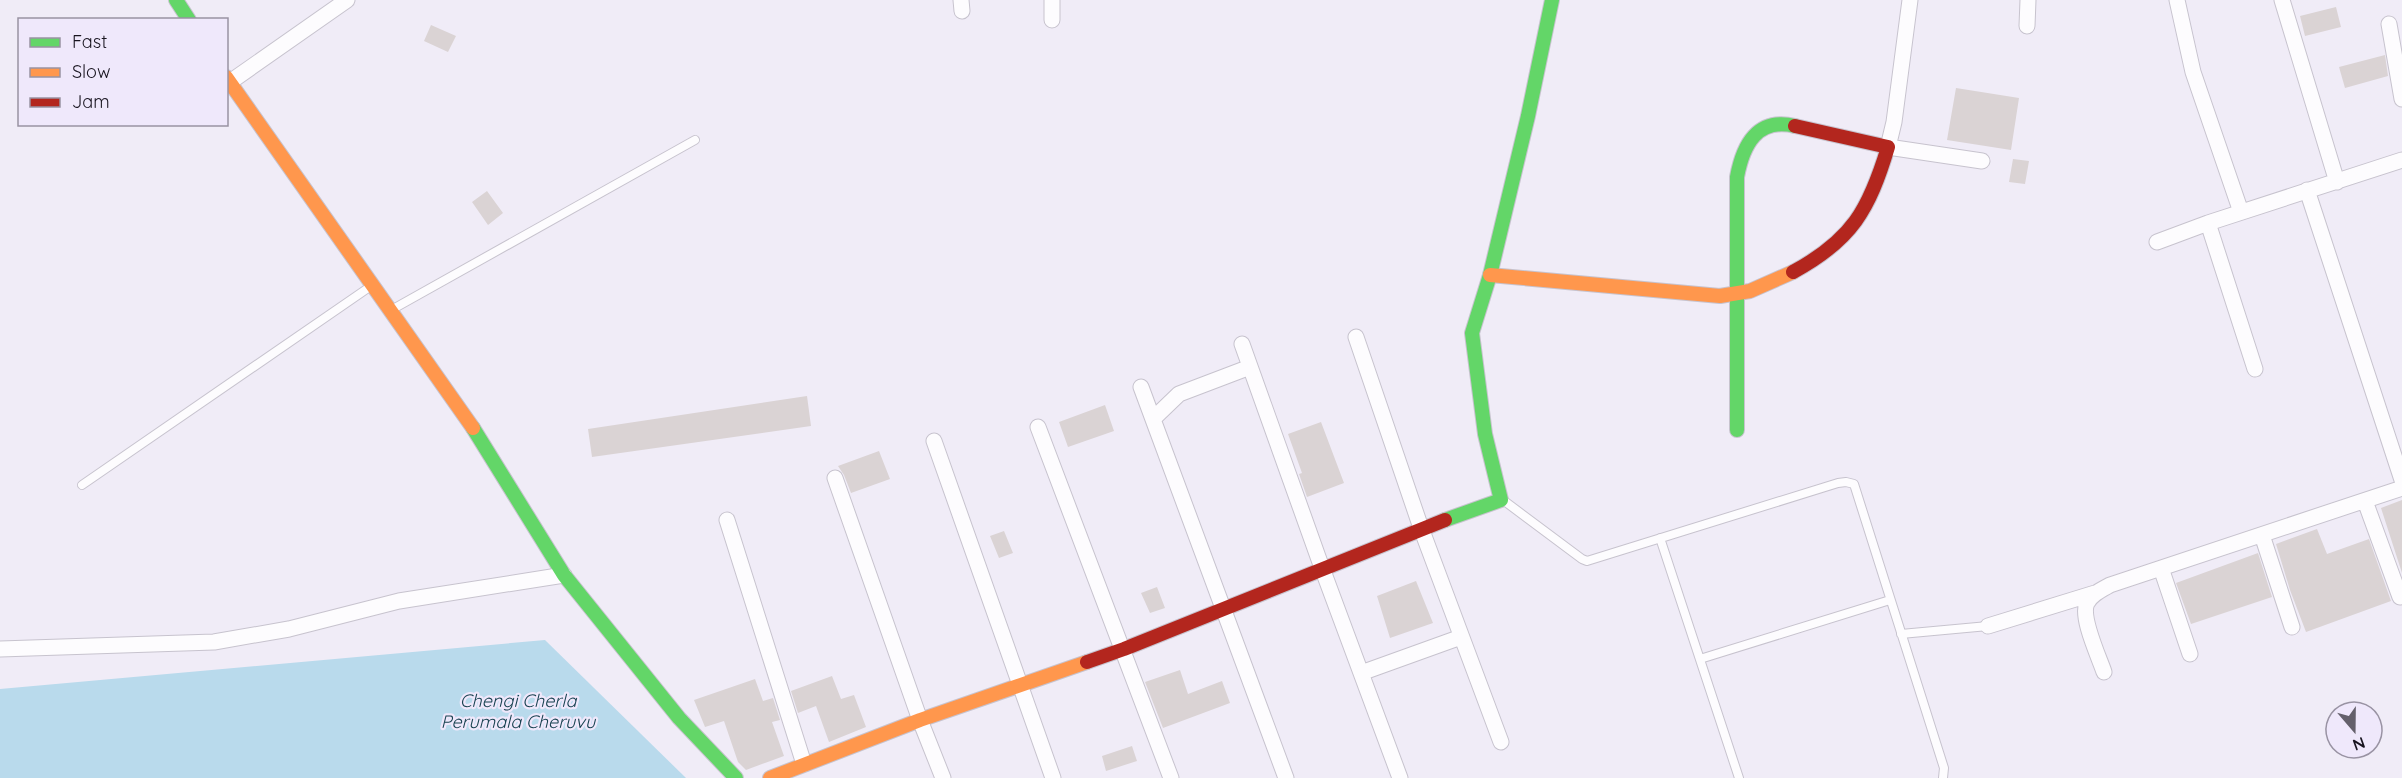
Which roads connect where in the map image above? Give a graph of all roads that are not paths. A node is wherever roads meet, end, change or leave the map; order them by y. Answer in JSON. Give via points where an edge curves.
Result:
{"nodes":[{"id":1,"x":176,"y":0,"type":"edge"},
{"id":2,"x":347,"y":0,"type":"edge"},
{"id":3,"x":1052,"y":0,"type":"edge"},
{"id":4,"x":1552,"y":0,"type":"edge"},
{"id":5,"x":1910,"y":0,"type":"edge"},
{"id":6,"x":2028,"y":0,"type":"edge"},
{"id":7,"x":2177,"y":0,"type":"edge"},
{"id":8,"x":2282,"y":0,"type":"edge"},
{"id":9,"x":188,"y":18,"type":"edge"},
{"id":10,"x":1052,"y":20,"type":"dead end"},
{"id":11,"x":2389,"y":24,"type":"dead end"},
{"id":12,"x":2027,"y":26,"type":"dead end"},
{"id":13,"x":228,"y":79,"type":"edge"},
{"id":14,"x":2402,"y":99,"type":"edge"},
{"id":15,"x":695,"y":140,"type":"dead end"},
{"id":16,"x":1888,"y":147,"type":"junction"},
{"id":17,"x":2402,"y":160,"type":"edge"},
{"id":18,"x":1982,"y":161,"type":"dead end"},
{"id":19,"x":2337,"y":182,"type":"junction"},
{"id":20,"x":2307,"y":190,"type":"junction"},
{"id":21,"x":2241,"y":212,"type":"junction"},
{"id":22,"x":2208,"y":223,"type":"junction"},
{"id":23,"x":2157,"y":242,"type":"dead end"},
{"id":24,"x":1490,"y":275,"type":"junction"},
{"id":25,"x":372,"y":285,"type":"junction"},
{"id":26,"x":1737,"y":295,"type":"junction"},
{"id":27,"x":390,"y":310,"type":"junction"},
{"id":28,"x":1356,"y":337,"type":"dead end"},
{"id":29,"x":1242,"y":344,"type":"dead end"},
{"id":30,"x":1250,"y":367,"type":"junction"},
{"id":31,"x":2255,"y":369,"type":"dead end"},
{"id":32,"x":1141,"y":387,"type":"dead end"},
{"id":33,"x":1153,"y":419,"type":"junction"},
{"id":34,"x":1038,"y":427,"type":"dead end"},
{"id":35,"x":1737,"y":430,"type":"dead end"},
{"id":36,"x":934,"y":441,"type":"dead end"},
{"id":37,"x":835,"y":477,"type":"dead end"},
{"id":38,"x":2402,"y":480,"type":"edge"},
{"id":39,"x":82,"y":485,"type":"dead end"},
{"id":40,"x":2402,"y":488,"type":"edge"},
{"id":41,"x":1501,"y":500,"type":"junction"},
{"id":42,"x":2365,"y":501,"type":"junction"},
{"id":43,"x":727,"y":520,"type":"dead end"},
{"id":44,"x":1421,"y":528,"type":"junction"},
{"id":45,"x":2262,"y":535,"type":"junction"},
{"id":46,"x":1660,"y":538,"type":"junction"},
{"id":47,"x":1322,"y":568,"type":"junction"},
{"id":48,"x":2162,"y":568,"type":"junction"},
{"id":49,"x":564,"y":575,"type":"junction"},
{"id":50,"x":2095,"y":593,"type":"junction"},
{"id":51,"x":2400,"y":597,"type":"dead end"},
{"id":52,"x":1890,"y":600,"type":"junction"},
{"id":53,"x":1224,"y":608,"type":"junction"},
{"id":54,"x":1988,"y":626,"type":"joint"},
{"id":55,"x":2292,"y":627,"type":"dead end"},
{"id":56,"x":1901,"y":634,"type":"junction"},
{"id":57,"x":1461,"y":637,"type":"junction"},
{"id":58,"x":0,"y":649,"type":"edge"},
{"id":59,"x":1124,"y":649,"type":"junction"},
{"id":60,"x":2190,"y":654,"type":"dead end"},
{"id":61,"x":1700,"y":659,"type":"junction"},
{"id":62,"x":2104,"y":672,"type":"dead end"},
{"id":63,"x":1361,"y":673,"type":"junction"},
{"id":64,"x":1020,"y":685,"type":"junction"},
{"id":65,"x":920,"y":720,"type":"junction"},
{"id":66,"x":1500,"y":742,"type":"dead end"},
{"id":67,"x":804,"y":765,"type":"junction"},
{"id":68,"x":736,"y":778,"type":"edge"},
{"id":69,"x":770,"y":778,"type":"edge"},
{"id":70,"x":943,"y":778,"type":"edge"},
{"id":71,"x":1053,"y":778,"type":"edge"},
{"id":72,"x":1171,"y":778,"type":"edge"},
{"id":73,"x":1286,"y":778,"type":"edge"},
{"id":74,"x":1400,"y":778,"type":"edge"},
{"id":75,"x":1739,"y":778,"type":"edge"},
{"id":76,"x":1943,"y":778,"type":"edge"}],
"edges":[{"from":1,"to":9,"type":"street"},
{"from":2,"to":13,"type":"street"},
{"from":3,"to":10,"type":"street"},
{"from":4,"to":24,"type":"street"},
{"from":5,"to":16,"type":"street"},
{"from":6,"to":12,"type":"street"},
{"from":7,"to":21,"type":"street","via":[[2193,72]]},
{"from":8,"to":19,"type":"street"},
{"from":11,"to":14,"type":"street"},
{"from":13,"to":25,"type":"street"},
{"from":15,"to":27,"type":"lane"},
{"from":16,"to":18,"type":"street"},
{"from":16,"to":26,"type":"street","via":[[1879,177],[1851,230],[1819,255],[1768,285]]},
{"from":16,"to":26,"type":"street","via":[[1786,124],[1768,126],[1754,136],[1741,154],[1737,177]]},
{"from":17,"to":19,"type":"street"},
{"from":19,"to":20,"type":"street"},
{"from":20,"to":21,"type":"street"},
{"from":20,"to":38,"type":"street"},
{"from":21,"to":22,"type":"street"},
{"from":22,"to":23,"type":"street"},
{"from":22,"to":31,"type":"street"},
{"from":24,"to":26,"type":"street","via":[[1692,295]]},
{"from":24,"to":41,"type":"street","via":[[1472,333],[1485,434]]},
{"from":25,"to":27,"type":"street"},
{"from":25,"to":39,"type":"lane"},
{"from":26,"to":35,"type":"street"},
{"from":27,"to":49,"type":"street","via":[[472,427]]},
{"from":28,"to":44,"type":"street"},
{"from":29,"to":30,"type":"street"},
{"from":30,"to":33,"type":"street","via":[[1179,394]]},
{"from":30,"to":47,"type":"street"},
{"from":32,"to":33,"type":"street"},
{"from":33,"to":53,"type":"street"},
{"from":34,"to":59,"type":"street"},
{"from":36,"to":64,"type":"street"},
{"from":37,"to":65,"type":"street"},
{"from":40,"to":42,"type":"street"},
{"from":41,"to":44,"type":"street"},
{"from":41,"to":46,"type":"lane","via":[[1587,561]]},
{"from":42,"to":45,"type":"street"},
{"from":42,"to":51,"type":"street"},
{"from":43,"to":67,"type":"street"},
{"from":44,"to":47,"type":"street"},
{"from":44,"to":57,"type":"street"},
{"from":45,"to":48,"type":"street"},
{"from":45,"to":55,"type":"street"},
{"from":46,"to":52,"type":"lane","via":[[1846,482],[1854,484]]},
{"from":46,"to":61,"type":"lane"},
{"from":47,"to":53,"type":"street"},
{"from":47,"to":63,"type":"street"},
{"from":48,"to":50,"type":"street"},
{"from":48,"to":60,"type":"street"},
{"from":49,"to":58,"type":"street","via":[[399,601],[289,629],[214,642]]},
{"from":49,"to":68,"type":"street","via":[[679,718]]},
{"from":50,"to":54,"type":"street"},
{"from":50,"to":62,"type":"street","via":[[2086,604],[2086,620]]},
{"from":52,"to":56,"type":"lane"},
{"from":52,"to":61,"type":"lane"},
{"from":53,"to":59,"type":"street"},
{"from":53,"to":73,"type":"street"},
{"from":54,"to":56,"type":"lane"},
{"from":56,"to":76,"type":"lane","via":[[1944,768]]},
{"from":57,"to":63,"type":"street"},
{"from":57,"to":66,"type":"street"},
{"from":59,"to":64,"type":"street"},
{"from":59,"to":72,"type":"street"},
{"from":61,"to":75,"type":"lane"},
{"from":63,"to":74,"type":"street"},
{"from":64,"to":65,"type":"street"},
{"from":64,"to":71,"type":"street"},
{"from":65,"to":67,"type":"street"},
{"from":65,"to":70,"type":"street"},
{"from":67,"to":69,"type":"street"}]}
